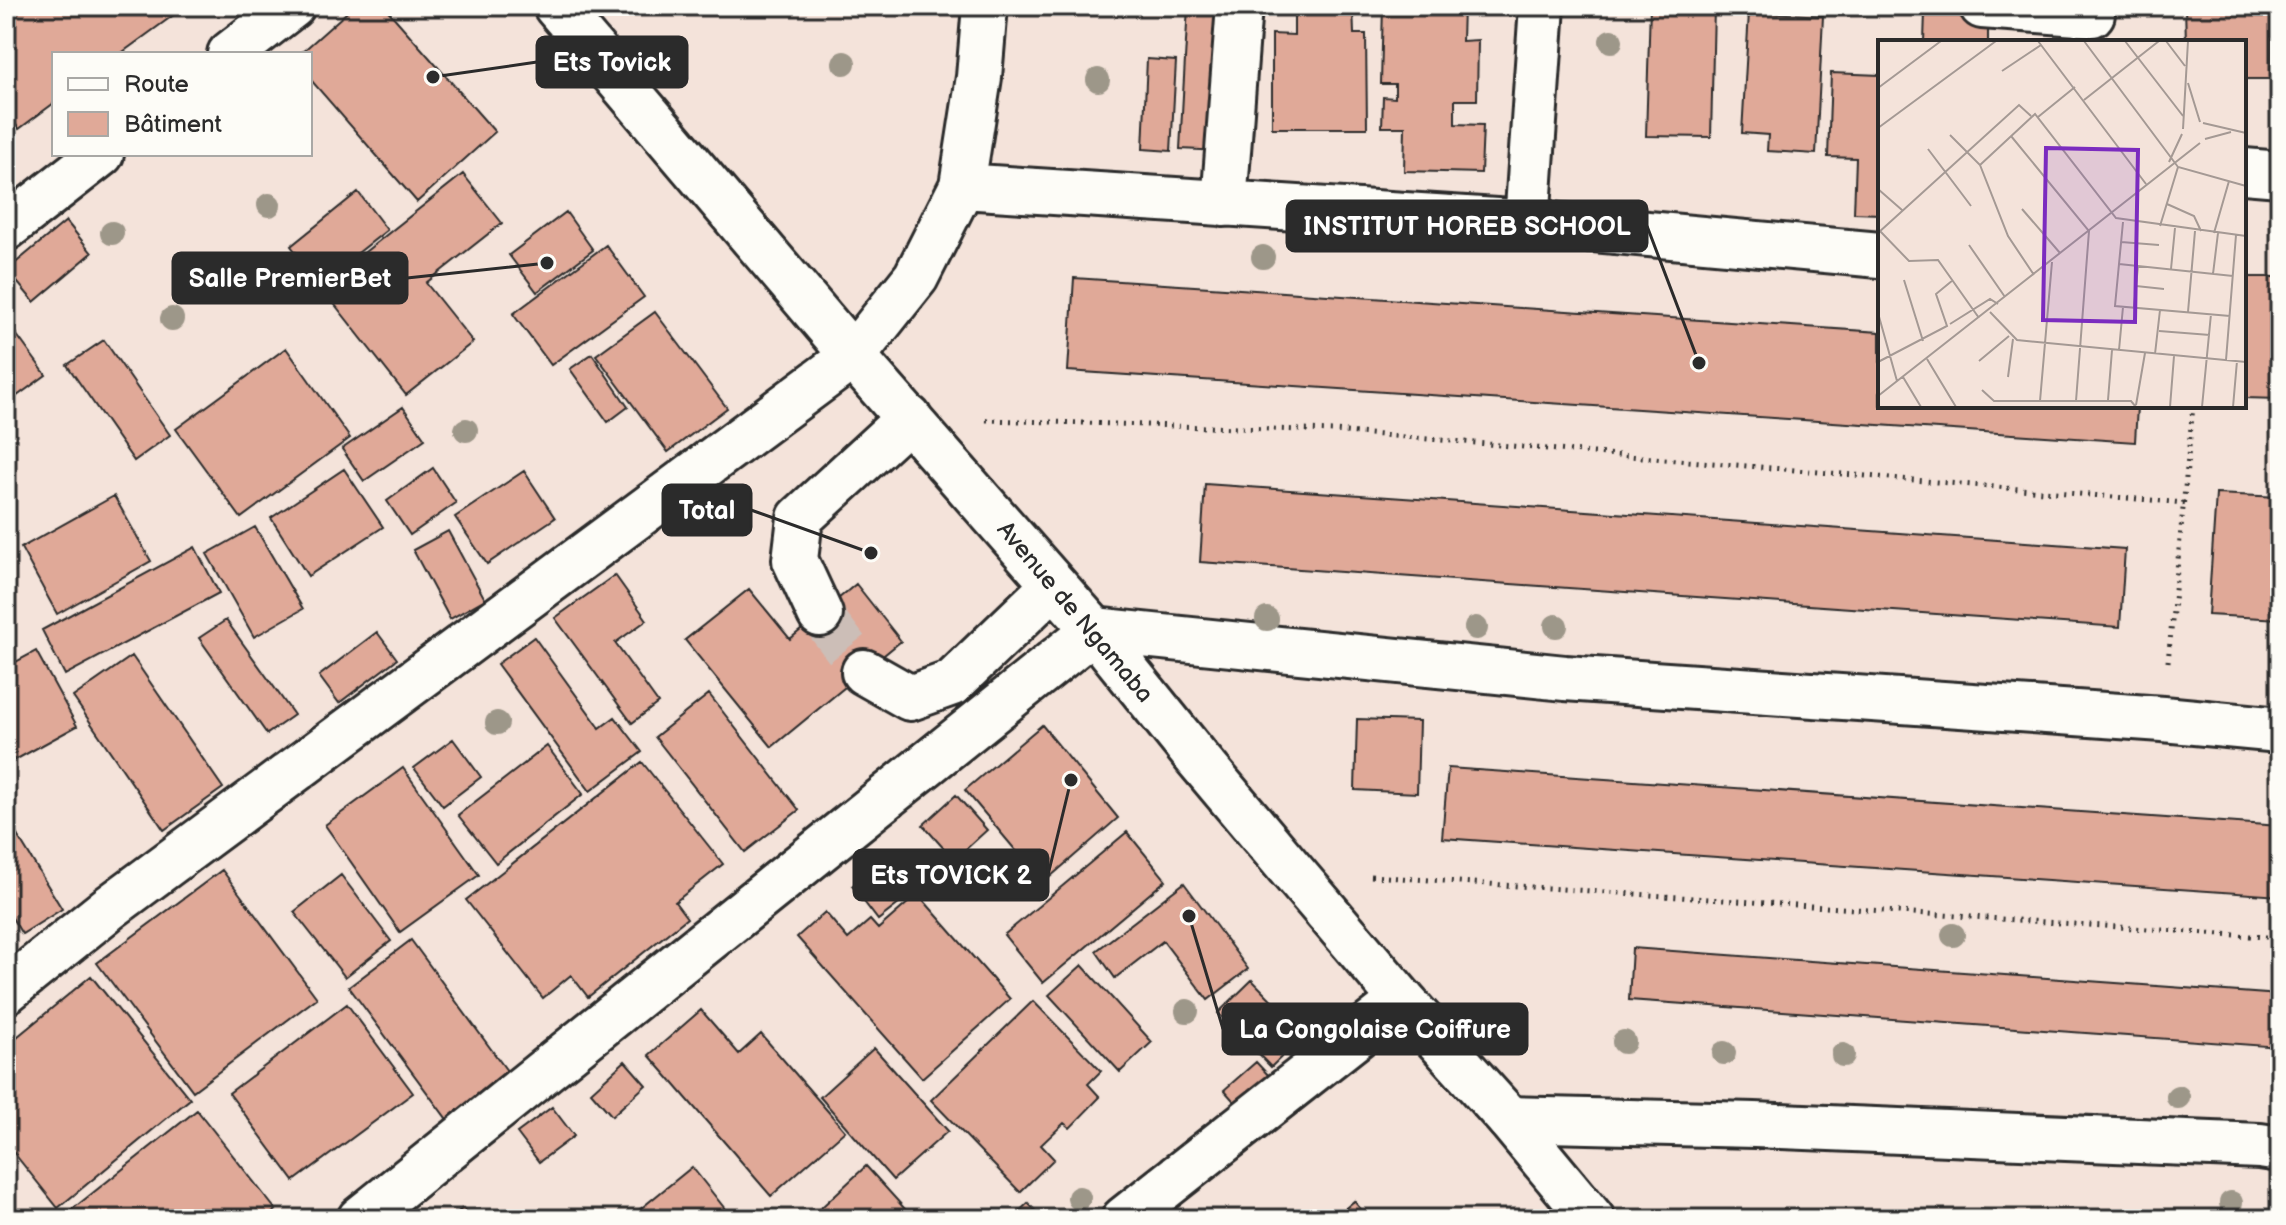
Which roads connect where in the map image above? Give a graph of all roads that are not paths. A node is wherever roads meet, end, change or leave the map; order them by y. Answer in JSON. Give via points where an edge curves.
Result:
{"nodes":[{"id":1,"x":292,"y":6,"type":"edge"},
{"id":2,"x":556,"y":6,"type":"edge"},
{"id":3,"x":985,"y":6,"type":"edge"},
{"id":4,"x":1239,"y":6,"type":"edge"},
{"id":5,"x":1542,"y":6,"type":"edge"},
{"id":6,"x":1982,"y":6,"type":"edge"},
{"id":7,"x":2092,"y":21,"type":"edge"},
{"id":8,"x":233,"y":52,"type":"edge"},
{"id":9,"x":98,"y":156,"type":"edge"},
{"id":10,"x":2246,"y":171,"type":"edge"},
{"id":11,"x":2280,"y":174,"type":"edge"},
{"id":12,"x":962,"y":186,"type":"junction"},
{"id":13,"x":1224,"y":204,"type":"junction"},
{"id":14,"x":1527,"y":223,"type":"junction"},
{"id":15,"x":6,"y":228,"type":"edge"},
{"id":16,"x":1878,"y":255,"type":"edge"},
{"id":17,"x":853,"y":356,"type":"junction"},
{"id":18,"x":909,"y":418,"type":"junction"},
{"id":19,"x":1054,"y":585,"type":"junction"},
{"id":20,"x":820,"y":614,"type":"tunnel mouth"},
{"id":21,"x":1094,"y":630,"type":"junction"},
{"id":22,"x":864,"y":672,"type":"tunnel mouth"},
{"id":23,"x":2280,"y":730,"type":"edge"},
{"id":24,"x":6,"y":991,"type":"edge"},
{"id":25,"x":1402,"y":1000,"type":"junction"},
{"id":26,"x":1509,"y":1119,"type":"junction"},
{"id":27,"x":2280,"y":1149,"type":"edge"},
{"id":28,"x":360,"y":1219,"type":"edge"},
{"id":29,"x":1124,"y":1219,"type":"edge"},
{"id":30,"x":1592,"y":1219,"type":"edge"}],
"edges":[{"from":1,"to":8,"type":"street"},
{"from":2,"to":17,"type":"street","name":"Avenue de Ngamaba"},
{"from":3,"to":12,"type":"street"},
{"from":4,"to":13,"type":"street"},
{"from":5,"to":14,"type":"street"},
{"from":6,"to":7,"type":"street"},
{"from":9,"to":15,"type":"street"},
{"from":10,"to":11,"type":"street"},
{"from":12,"to":13,"type":"street"},
{"from":12,"to":17,"type":"street","via":[[916,277]]},
{"from":13,"to":14,"type":"street"},
{"from":14,"to":16,"type":"street"},
{"from":17,"to":18,"type":"street","name":"Avenue de Ngamaba"},
{"from":17,"to":24,"type":"street","via":[[109,908]]},
{"from":18,"to":19,"type":"street","name":"Avenue de Ngamaba"},
{"from":18,"to":20,"type":"street","via":[[800,518],[795,560]]},
{"from":19,"to":21,"type":"street","name":"Avenue de Ngamaba"},
{"from":19,"to":22,"type":"street","via":[[952,683],[910,698]]},
{"from":21,"to":23,"type":"street","via":[[1565,678]]},
{"from":21,"to":25,"type":"street","name":"Avenue de Ngamaba"},
{"from":21,"to":28,"type":"street"},
{"from":25,"to":26,"type":"street","name":"Avenue de Ngamaba"},
{"from":25,"to":29,"type":"street"},
{"from":26,"to":27,"type":"street"},
{"from":26,"to":30,"type":"street","name":"Avenue de Ngamaba"}]}
